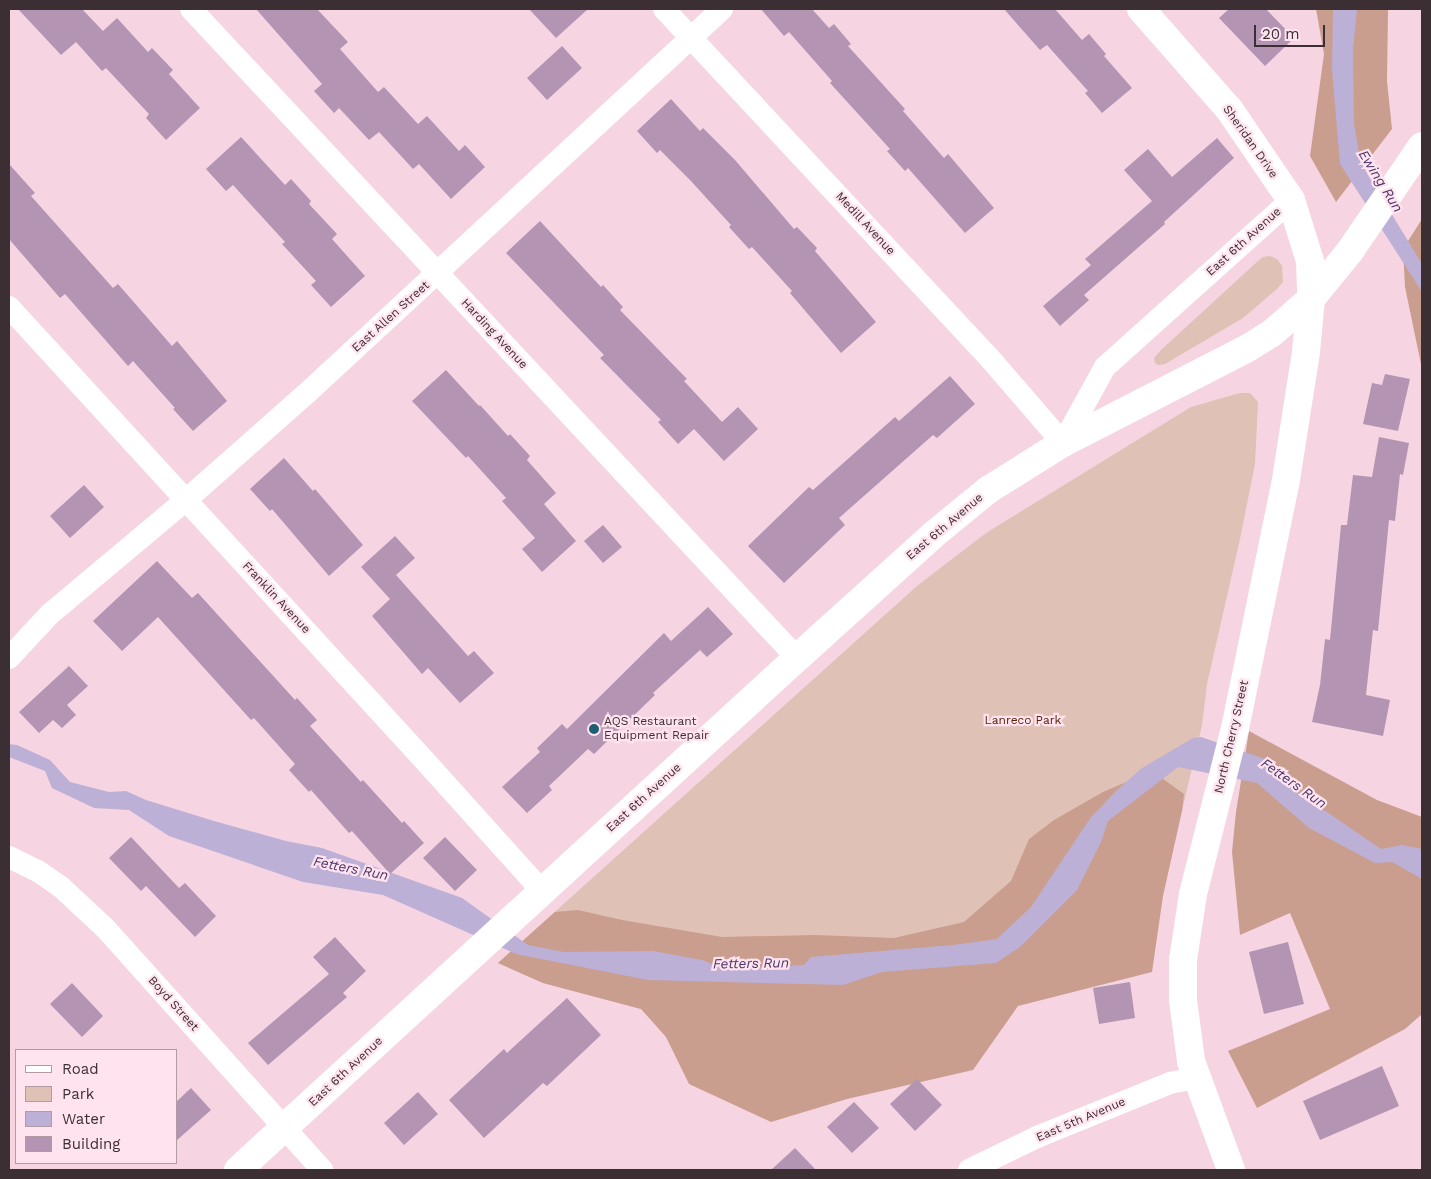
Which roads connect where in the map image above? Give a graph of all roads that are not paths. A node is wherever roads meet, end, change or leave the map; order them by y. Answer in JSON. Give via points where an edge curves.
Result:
{"nodes":[{"id":1,"x":191,"y":9,"type":"edge"},
{"id":2,"x":664,"y":9,"type":"edge"},
{"id":3,"x":722,"y":9,"type":"edge"},
{"id":4,"x":1141,"y":9,"type":"edge"},
{"id":5,"x":691,"y":38,"type":"junction"},
{"id":6,"x":1417,"y":154,"type":"edge"},
{"id":7,"x":1291,"y":200,"type":"junction"},
{"id":8,"x":438,"y":274,"type":"junction"},
{"id":9,"x":1311,"y":299,"type":"junction"},
{"id":10,"x":9,"y":307,"type":"edge"},
{"id":11,"x":1063,"y":443,"type":"junction"},
{"id":12,"x":186,"y":500,"type":"junction"},
{"id":13,"x":9,"y":658,"type":"edge"},
{"id":14,"x":797,"y":658,"type":"junction"},
{"id":15,"x":9,"y":857,"type":"edge"},
{"id":16,"x":533,"y":900,"type":"junction"},
{"id":17,"x":1196,"y":1078,"type":"junction"},
{"id":18,"x":284,"y":1128,"type":"junction"},
{"id":19,"x":238,"y":1170,"type":"edge"},
{"id":20,"x":322,"y":1170,"type":"edge"},
{"id":21,"x":969,"y":1170,"type":"edge"},
{"id":22,"x":1231,"y":1170,"type":"edge"}],
"edges":[{"from":1,"to":8,"type":"street","name":"Harding Avenue"},
{"from":2,"to":5,"type":"street","name":"Medill Avenue"},
{"from":3,"to":5,"type":"street","name":"East Allen Street"},
{"from":4,"to":7,"type":"main road","name":"Sheridan Drive","via":[[1229,109]]},
{"from":5,"to":8,"type":"street","name":"East Allen Street"},
{"from":5,"to":11,"type":"street","name":"Medill Avenue","via":[[993,362]]},
{"from":6,"to":9,"type":"main road","name":"East 6th Avenue","via":[[1350,251]]},
{"from":7,"to":9,"type":"main road","name":"Sheridan Drive","via":[[1310,261]]},
{"from":7,"to":11,"type":"street","name":"East 6th Avenue","via":[[1105,367]]},
{"from":8,"to":12,"type":"street","name":"East Allen Street"},
{"from":8,"to":14,"type":"street","name":"Harding Avenue"},
{"from":9,"to":11,"type":"main road","name":"East 6th Avenue","via":[[1272,333],[1248,348]]},
{"from":9,"to":17,"type":"main road","name":"North Cherry Street","via":[[1300,399],[1286,480],[1235,728],[1193,894],[1183,960],[1186,1035]]},
{"from":10,"to":12,"type":"street","name":"Franklin Avenue"},
{"from":11,"to":14,"type":"main road","name":"East 6th Avenue","via":[[988,490],[933,535]]},
{"from":12,"to":13,"type":"street","name":"East Allen Street","via":[[50,614]]},
{"from":12,"to":16,"type":"street","name":"Franklin Avenue"},
{"from":14,"to":16,"type":"main road","name":"East 6th Avenue"},
{"from":15,"to":18,"type":"street","name":"Boyd Street","via":[[61,887],[106,929]]},
{"from":16,"to":18,"type":"main road","name":"East 6th Avenue"},
{"from":17,"to":21,"type":"street","name":"East 5th Avenue","via":[[1170,1082],[1037,1137]]},
{"from":17,"to":22,"type":"main road","name":"North Cherry Street"},
{"from":18,"to":19,"type":"main road","name":"East 6th Avenue"},
{"from":18,"to":20,"type":"street","name":"Boyd Street"}]}
